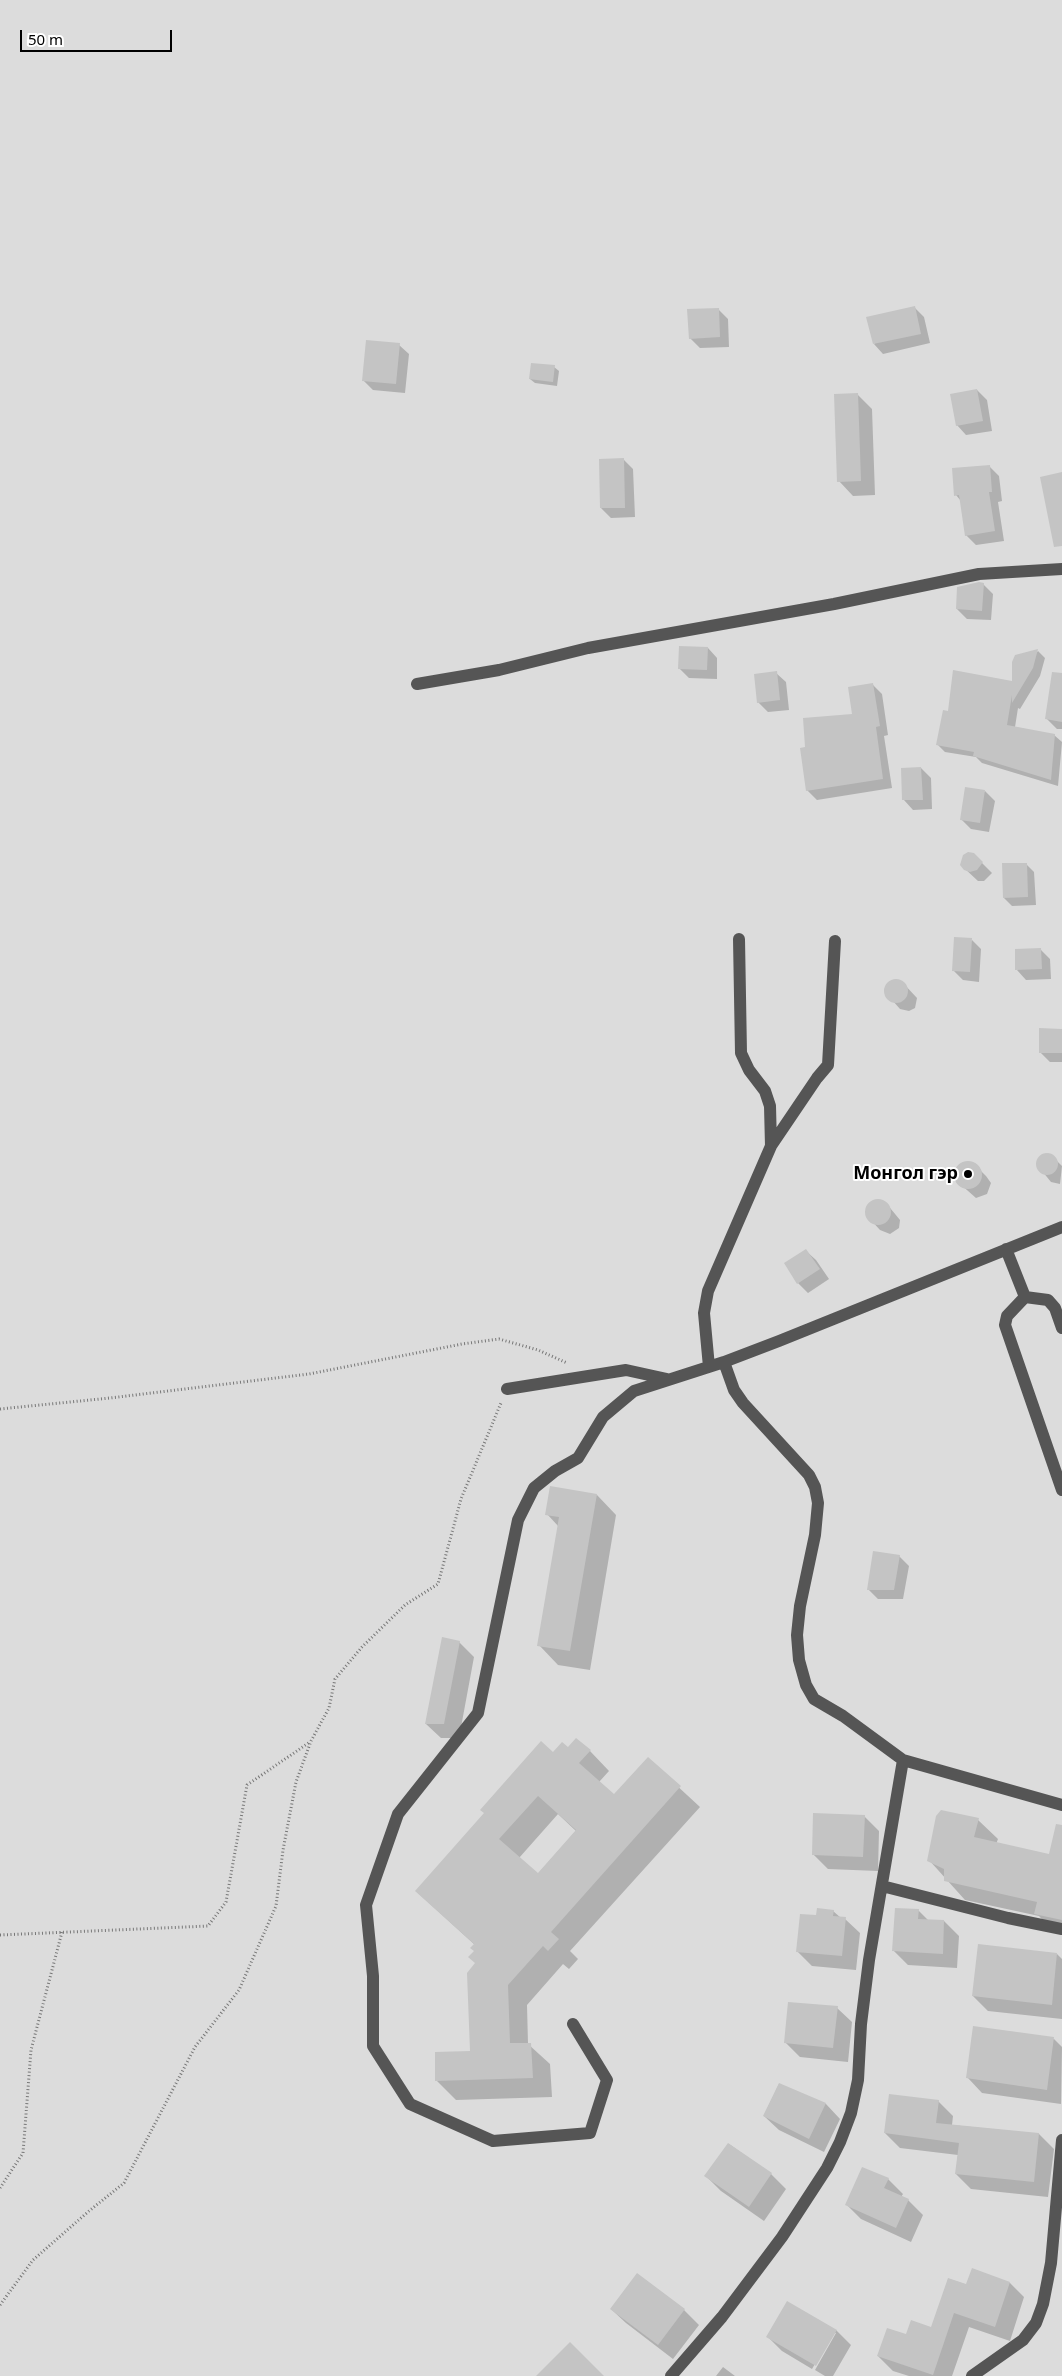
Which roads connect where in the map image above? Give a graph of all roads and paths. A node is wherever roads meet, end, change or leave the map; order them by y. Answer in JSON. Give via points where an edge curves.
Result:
{"nodes":[{"id":1,"x":1062,"y":569,"type":"edge"},
{"id":2,"x":417,"y":684,"type":"dead end"},
{"id":3,"x":739,"y":939,"type":"dead end"},
{"id":4,"x":835,"y":941,"type":"dead end"},
{"id":5,"x":771,"y":1146,"type":"junction"},
{"id":6,"x":1062,"y":1227,"type":"edge"},
{"id":7,"x":1006,"y":1249,"type":"junction"},
{"id":8,"x":1025,"y":1297,"type":"junction"},
{"id":9,"x":1062,"y":1328,"type":"edge"},
{"id":10,"x":724,"y":1362,"type":"junction"},
{"id":11,"x":709,"y":1366,"type":"junction"},
{"id":12,"x":596,"y":1374,"type":"junction"},
{"id":13,"x":668,"y":1379,"type":"junction"},
{"id":14,"x":507,"y":1389,"type":"joint"},
{"id":15,"x":0,"y":1409,"type":"edge"},
{"id":16,"x":1062,"y":1489,"type":"edge"},
{"id":17,"x":311,"y":1741,"type":"junction"},
{"id":18,"x":903,"y":1760,"type":"junction"},
{"id":19,"x":1062,"y":1805,"type":"edge"},
{"id":20,"x":882,"y":1886,"type":"junction"},
{"id":21,"x":1062,"y":1928,"type":"edge"},
{"id":22,"x":62,"y":1932,"type":"junction"},
{"id":23,"x":0,"y":1935,"type":"edge"},
{"id":24,"x":573,"y":2024,"type":"dead end"},
{"id":25,"x":1062,"y":2140,"type":"edge"},
{"id":26,"x":0,"y":2188,"type":"edge"},
{"id":27,"x":0,"y":2305,"type":"edge"},
{"id":28,"x":671,"y":2376,"type":"edge"},
{"id":29,"x":972,"y":2376,"type":"edge"}],
"edges":[{"from":1,"to":2,"type":"street","via":[[978,574]]},
{"from":3,"to":5,"type":"street","via":[[741,1053],[749,1070],[766,1091],[770,1106]]},
{"from":4,"to":5,"type":"street","via":[[828,1065]]},
{"from":5,"to":11,"type":"street","via":[[708,1292],[704,1313]]},
{"from":6,"to":7,"type":"street"},
{"from":7,"to":8,"type":"street"},
{"from":7,"to":10,"type":"street"},
{"from":8,"to":9,"type":"street","via":[[1048,1300],[1055,1308]]},
{"from":8,"to":16,"type":"street","via":[[1008,1316],[1005,1325]]},
{"from":10,"to":11,"type":"street"},
{"from":10,"to":18,"type":"street","via":[[734,1390],[743,1403],[809,1475],[815,1487],[818,1503],[816,1535],[797,1635],[806,1685],[814,1699]]},
{"from":11,"to":13,"type":"street"},
{"from":12,"to":13,"type":"street","via":[[626,1370]]},
{"from":12,"to":14,"type":"street"},
{"from":12,"to":15,"type":"path","via":[[538,1350],[499,1339],[309,1374]]},
{"from":13,"to":24,"type":"street","via":[[634,1390],[603,1416],[578,1458],[534,1488],[518,1520],[478,1713],[398,1814],[366,1905],[373,1976],[373,2046],[410,2104],[493,2141],[590,2134],[607,2080]]},
{"from":14,"to":17,"type":"path","via":[[461,1499],[438,1584],[405,1606],[362,1647],[335,1679],[330,1708]]},
{"from":17,"to":22,"type":"path","via":[[247,1785],[226,1902],[208,1926]]},
{"from":17,"to":27,"type":"path","via":[[296,1782],[276,1906],[239,1990],[196,2047],[124,2183],[33,2260]]},
{"from":18,"to":19,"type":"street"},
{"from":18,"to":20,"type":"street"},
{"from":20,"to":21,"type":"street","via":[[982,1912]]},
{"from":20,"to":28,"type":"street","via":[[861,2024],[856,2097],[840,2142],[782,2237],[722,2317]]},
{"from":22,"to":23,"type":"path"},
{"from":22,"to":26,"type":"path","via":[[31,2050],[23,2153]]},
{"from":25,"to":29,"type":"street","via":[[1051,2263],[1036,2323],[1023,2340]]}]}
